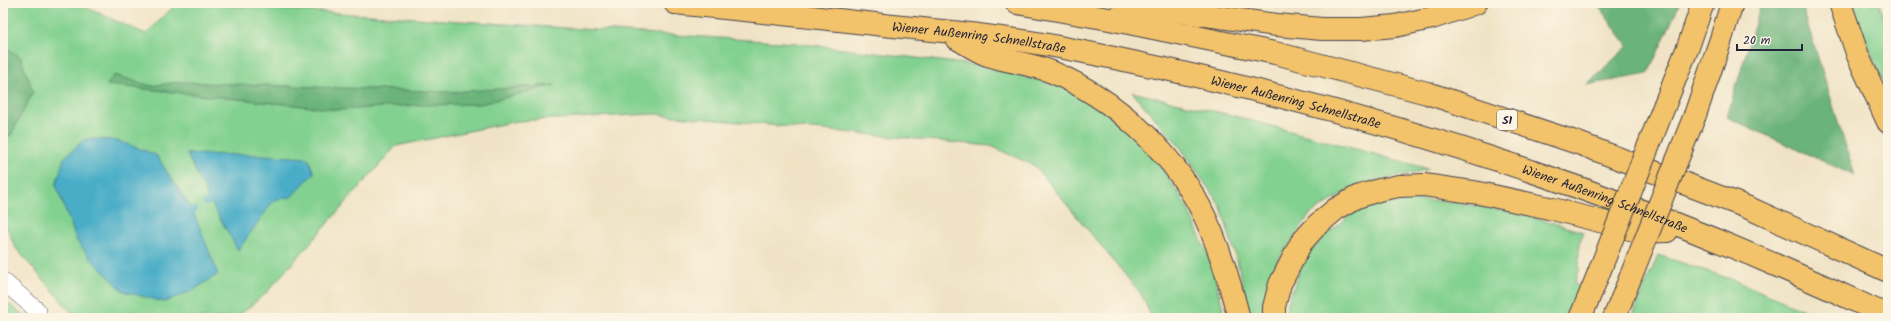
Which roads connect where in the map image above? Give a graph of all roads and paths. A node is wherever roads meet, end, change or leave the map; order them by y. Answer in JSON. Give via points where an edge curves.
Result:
{"nodes":[{"id":1,"x":675,"y":3,"type":"edge"},
{"id":2,"x":1017,"y":3,"type":"edge"},
{"id":3,"x":1476,"y":3,"type":"edge"},
{"id":4,"x":1703,"y":3,"type":"edge"},
{"id":5,"x":1732,"y":3,"type":"edge"},
{"id":6,"x":1840,"y":3,"type":"edge"},
{"id":7,"x":1109,"y":19,"type":"junction"},
{"id":8,"x":944,"y":31,"type":"junction"},
{"id":9,"x":1888,"y":122,"type":"edge"},
{"id":10,"x":1693,"y":229,"type":"junction"},
{"id":11,"x":1888,"y":271,"type":"edge"},
{"id":12,"x":3,"y":281,"type":"edge"},
{"id":13,"x":1617,"y":309,"type":"edge"},
{"id":14,"x":38,"y":311,"type":"dead end"},
{"id":15,"x":1888,"y":316,"type":"edge"},
{"id":16,"x":1239,"y":318,"type":"edge"},
{"id":17,"x":1274,"y":318,"type":"edge"},
{"id":18,"x":1580,"y":318,"type":"edge"}],
"edges":[{"from":1,"to":8,"type":"highway","name":"Wiener Außenring Schnellstraße"},
{"from":2,"to":7,"type":"highway","number":"S1"},
{"from":3,"to":7,"type":"highway","via":[[1432,18],[1395,26],[1361,29],[1277,25],[1156,8]]},
{"from":4,"to":18,"type":"highway","bridge":true,"via":[[1688,47]]},
{"from":5,"to":13,"type":"highway","bridge":true,"via":[[1694,115]]},
{"from":6,"to":9,"type":"highway","via":[[1858,56]]},
{"from":7,"to":11,"type":"highway","number":"S1","via":[[1275,53],[1427,93],[1578,143],[1749,208]]},
{"from":8,"to":10,"type":"highway","name":"Wiener Außenring Schnellstraße","via":[[1056,47],[1232,84],[1342,112],[1527,169]]},
{"from":8,"to":16,"type":"highway","via":[[984,54],[1051,71],[1074,82],[1104,100],[1135,125],[1184,180],[1200,206],[1218,248]]},
{"from":10,"to":15,"type":"highway","name":"Wiener Außenring Schnellstraße"},
{"from":10,"to":17,"type":"highway","via":[[1642,232],[1479,193],[1424,185],[1399,186],[1357,197],[1336,209],[1317,225],[1300,243],[1290,262],[1280,284]]},
{"from":12,"to":14,"type":"street"}]}
